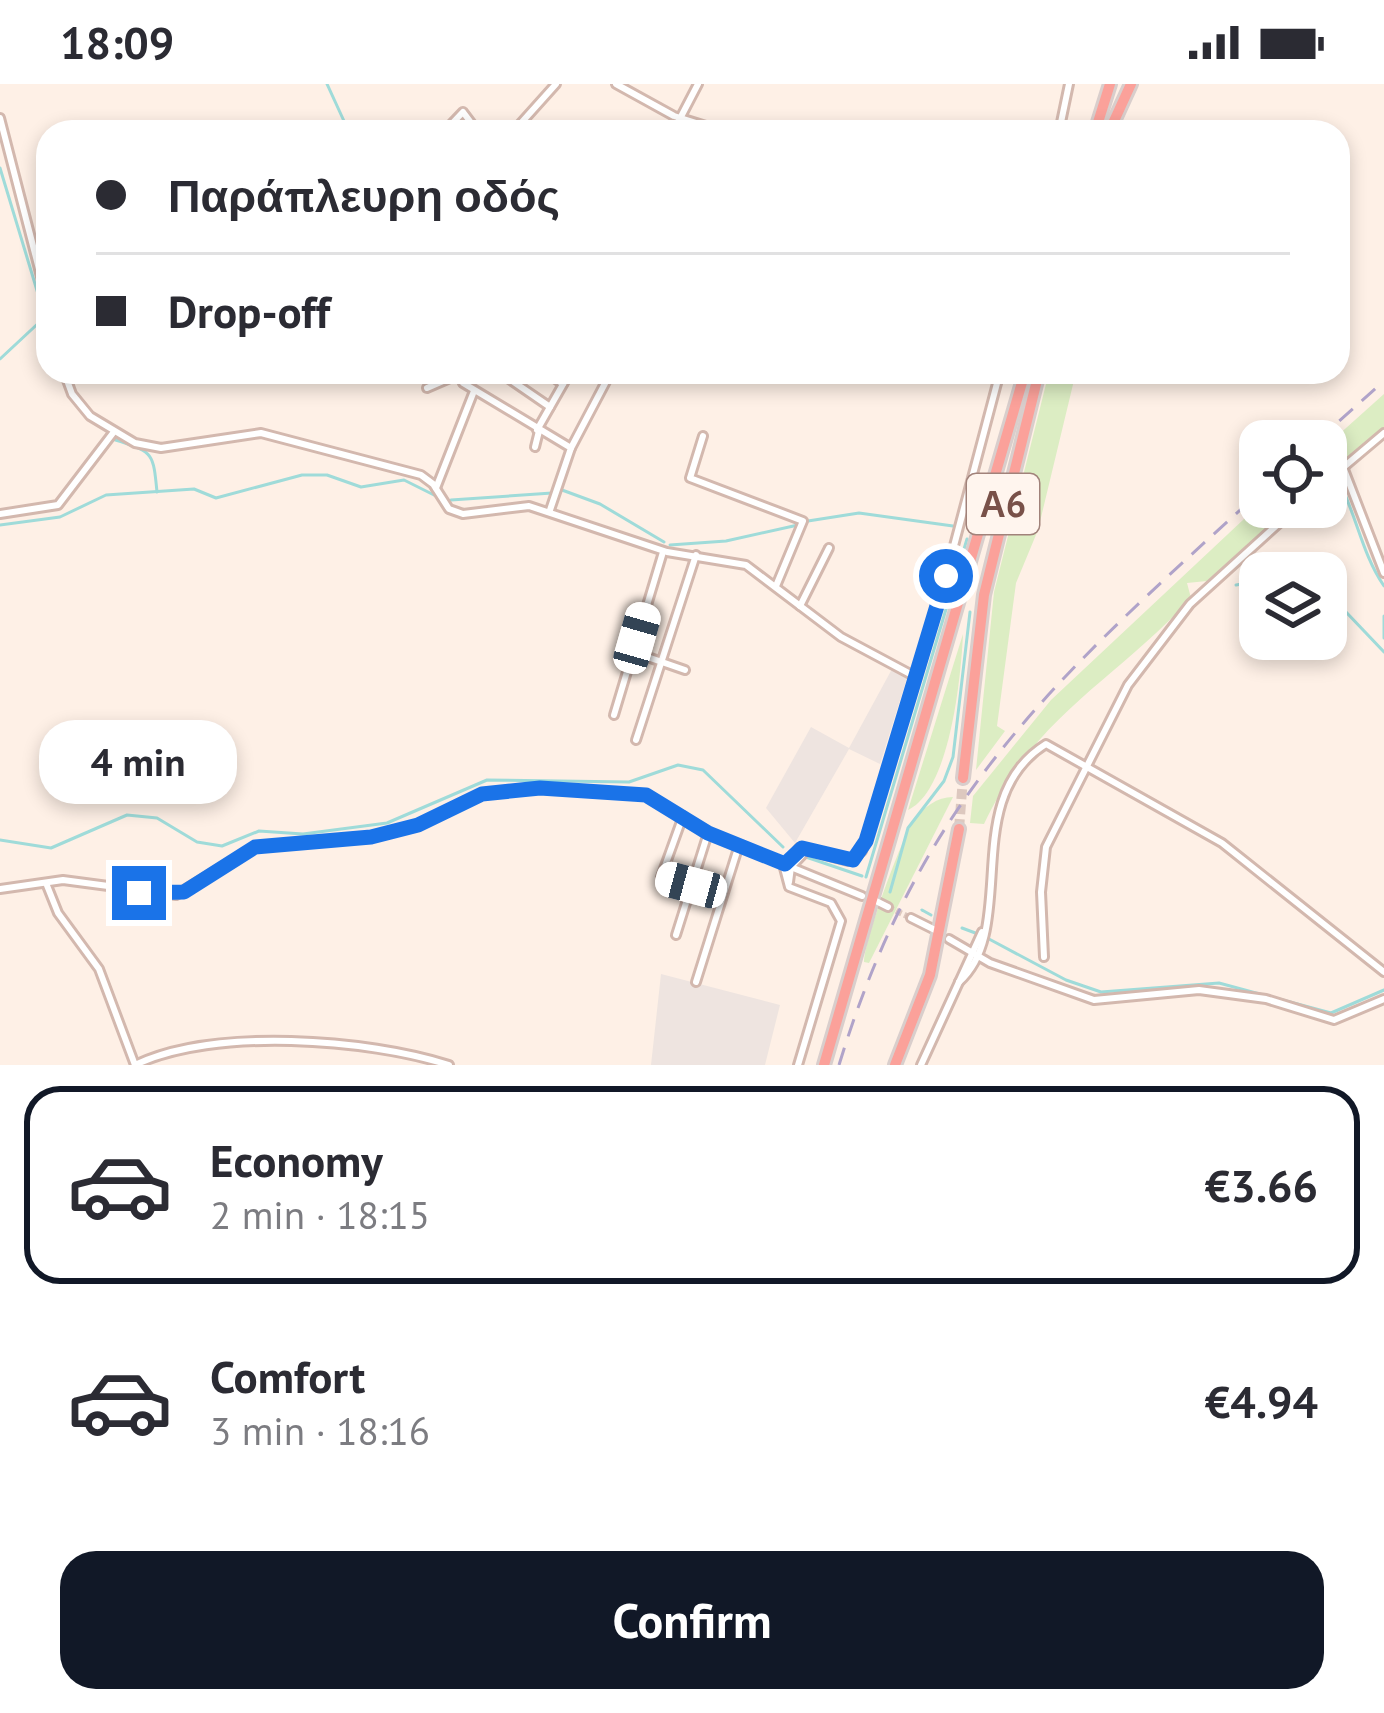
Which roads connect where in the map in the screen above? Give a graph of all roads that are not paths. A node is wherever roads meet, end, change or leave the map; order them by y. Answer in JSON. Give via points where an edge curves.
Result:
{"nodes":[{"id":1,"x":556,"y":84,"type":"edge"},
{"id":2,"x":616,"y":84,"type":"edge"},
{"id":3,"x":698,"y":84,"type":"edge"},
{"id":4,"x":1069,"y":84,"type":"edge"},
{"id":5,"x":1110,"y":84,"type":"edge"},
{"id":6,"x":1131,"y":84,"type":"edge"},
{"id":7,"x":680,"y":117,"type":"junction"},
{"id":8,"x":0,"y":118,"type":"edge"},
{"id":9,"x":524,"y":120,"type":"edge"},
{"id":10,"x":679,"y":120,"type":"edge"},
{"id":11,"x":689,"y":120,"type":"edge"},
{"id":12,"x":1062,"y":120,"type":"edge"},
{"id":13,"x":1099,"y":120,"type":"edge"},
{"id":14,"x":1114,"y":120,"type":"edge"},
{"id":15,"x":36,"y":258,"type":"edge"},
{"id":16,"x":70,"y":384,"type":"edge"},
{"id":17,"x":434,"y":384,"type":"edge"},
{"id":18,"x":466,"y":384,"type":"edge"},
{"id":19,"x":517,"y":384,"type":"edge"},
{"id":20,"x":563,"y":384,"type":"edge"},
{"id":21,"x":605,"y":384,"type":"edge"},
{"id":22,"x":997,"y":384,"type":"edge"},
{"id":23,"x":1022,"y":384,"type":"edge"},
{"id":24,"x":1036,"y":384,"type":"edge"},
{"id":25,"x":427,"y":388,"type":"dead end"},
{"id":26,"x":474,"y":390,"type":"junction"},
{"id":27,"x":551,"y":407,"type":"junction"},
{"id":28,"x":538,"y":430,"type":"junction"},
{"id":29,"x":112,"y":433,"type":"junction"},
{"id":30,"x":1384,"y":433,"type":"edge"},
{"id":31,"x":703,"y":436,"type":"dead end"},
{"id":32,"x":535,"y":447,"type":"dead end"},
{"id":33,"x":572,"y":448,"type":"junction"},
{"id":34,"x":1347,"y":464,"type":"edge"},
{"id":35,"x":1347,"y":477,"type":"edge"},
{"id":36,"x":436,"y":488,"type":"junction"},
{"id":37,"x":550,"y":511,"type":"junction"},
{"id":38,"x":0,"y":514,"type":"edge"},
{"id":39,"x":1275,"y":528,"type":"edge"},
{"id":40,"x":829,"y":548,"type":"dead end"},
{"id":41,"x":664,"y":551,"type":"junction"},
{"id":42,"x":696,"y":554,"type":"junction"},
{"id":43,"x":1384,"y":573,"type":"edge"},
{"id":44,"x":776,"y":586,"type":"junction"},
{"id":45,"x":800,"y":606,"type":"junction"},
{"id":46,"x":633,"y":652,"type":"junction"},
{"id":47,"x":663,"y":662,"type":"junction"},
{"id":48,"x":685,"y":670,"type":"dead end"},
{"id":49,"x":914,"y":676,"type":"junction"},
{"id":50,"x":614,"y":715,"type":"dead end"},
{"id":51,"x":636,"y":740,"type":"dead end"},
{"id":52,"x":1085,"y":768,"type":"junction"},
{"id":53,"x":964,"y":778,"type":"tunnel mouth"},
{"id":54,"x":683,"y":816,"type":"junction"},
{"id":55,"x":959,"y":829,"type":"tunnel mouth"},
{"id":56,"x":708,"y":833,"type":"junction"},
{"id":57,"x":739,"y":845,"type":"junction"},
{"id":58,"x":788,"y":866,"type":"junction"},
{"id":59,"x":46,"y":883,"type":"junction"},
{"id":60,"x":691,"y":885,"type":"junction"},
{"id":61,"x":0,"y":889,"type":"edge"},
{"id":62,"x":862,"y":896,"type":"dead end"},
{"id":63,"x":876,"y":902,"type":"dead end"},
{"id":64,"x":887,"y":907,"type":"tunnel mouth"},
{"id":65,"x":911,"y":918,"type":"tunnel mouth"},
{"id":66,"x":935,"y":930,"type":"dead end"},
{"id":67,"x":676,"y":935,"type":"dead end"},
{"id":68,"x":949,"y":939,"type":"dead end"},
{"id":69,"x":976,"y":955,"type":"junction"},
{"id":70,"x":1044,"y":956,"type":"dead end"},
{"id":71,"x":1384,"y":972,"type":"edge"},
{"id":72,"x":696,"y":982,"type":"dead end"},
{"id":73,"x":1384,"y":999,"type":"edge"},
{"id":74,"x":135,"y":1065,"type":"edge"},
{"id":75,"x":449,"y":1065,"type":"edge"},
{"id":76,"x":799,"y":1065,"type":"edge"},
{"id":77,"x":824,"y":1065,"type":"edge"},
{"id":78,"x":895,"y":1065,"type":"edge"},
{"id":79,"x":921,"y":1065,"type":"edge"}],
"edges":[{"from":1,"to":9,"type":"street"},
{"from":2,"to":7,"type":"street"},
{"from":3,"to":7,"type":"street"},
{"from":4,"to":12,"type":"street"},
{"from":5,"to":13,"type":"highway"},
{"from":6,"to":14,"type":"highway"},
{"from":7,"to":10,"type":"street"},
{"from":7,"to":11,"type":"street"},
{"from":8,"to":15,"type":"street"},
{"from":16,"to":29,"type":"street"},
{"from":17,"to":25,"type":"street"},
{"from":18,"to":26,"type":"street"},
{"from":19,"to":27,"type":"street"},
{"from":20,"to":27,"type":"street"},
{"from":21,"to":33,"type":"street"},
{"from":22,"to":49,"type":"street"},
{"from":23,"to":77,"type":"highway","number":"Α6"},
{"from":24,"to":53,"type":"highway","number":"Α6","via":[[984,595]]},
{"from":26,"to":28,"type":"street"},
{"from":26,"to":36,"type":"street"},
{"from":27,"to":28,"type":"street"},
{"from":28,"to":32,"type":"street"},
{"from":28,"to":33,"type":"street"},
{"from":29,"to":36,"type":"street","via":[[161,448],[261,433],[412,472]]},
{"from":29,"to":38,"type":"street","via":[[58,505]]},
{"from":30,"to":34,"type":"street"},
{"from":31,"to":44,"type":"street","via":[[690,478],[803,521]]},
{"from":33,"to":37,"type":"street"},
{"from":35,"to":43,"type":"street"},
{"from":36,"to":37,"type":"street","via":[[448,509],[463,514]]},
{"from":37,"to":41,"type":"street"},
{"from":39,"to":52,"type":"street","via":[[1162,635]]},
{"from":40,"to":45,"type":"street"},
{"from":41,"to":42,"type":"street"},
{"from":41,"to":46,"type":"street"},
{"from":42,"to":44,"type":"street","via":[[746,566]]},
{"from":42,"to":47,"type":"street"},
{"from":44,"to":45,"type":"street"},
{"from":45,"to":49,"type":"street"},
{"from":46,"to":47,"type":"street"},
{"from":46,"to":50,"type":"street"},
{"from":47,"to":48,"type":"street"},
{"from":47,"to":51,"type":"street"},
{"from":49,"to":58,"type":"street","via":[[862,850],[848,861],[794,851]]},
{"from":52,"to":69,"type":"street","via":[[1046,744],[1012,783],[994,826]]},
{"from":52,"to":70,"type":"street","via":[[1046,848]]},
{"from":52,"to":71,"type":"street","via":[[1222,843]]},
{"from":54,"to":56,"type":"street"},
{"from":54,"to":59,"type":"street","via":[[637,794],[491,792],[396,832],[246,850],[176,895]]},
{"from":54,"to":60,"type":"street","via":[[661,878]]},
{"from":55,"to":78,"type":"highway","via":[[930,975]]},
{"from":56,"to":57,"type":"street"},
{"from":56,"to":60,"type":"street"},
{"from":57,"to":58,"type":"street"},
{"from":57,"to":72,"type":"street"},
{"from":58,"to":62,"type":"street"},
{"from":58,"to":76,"type":"street","via":[[785,882],[831,903],[841,921]]},
{"from":59,"to":61,"type":"street"},
{"from":59,"to":74,"type":"street","via":[[99,969]]},
{"from":60,"to":67,"type":"street"},
{"from":63,"to":64,"type":"street"},
{"from":65,"to":66,"type":"street"},
{"from":68,"to":69,"type":"street"},
{"from":69,"to":73,"type":"street","via":[[1094,1000],[1199,990],[1334,1020]]},
{"from":69,"to":79,"type":"street"},
{"from":74,"to":75,"type":"street","via":[[189,1048],[282,1044],[394,1050]]}]}
